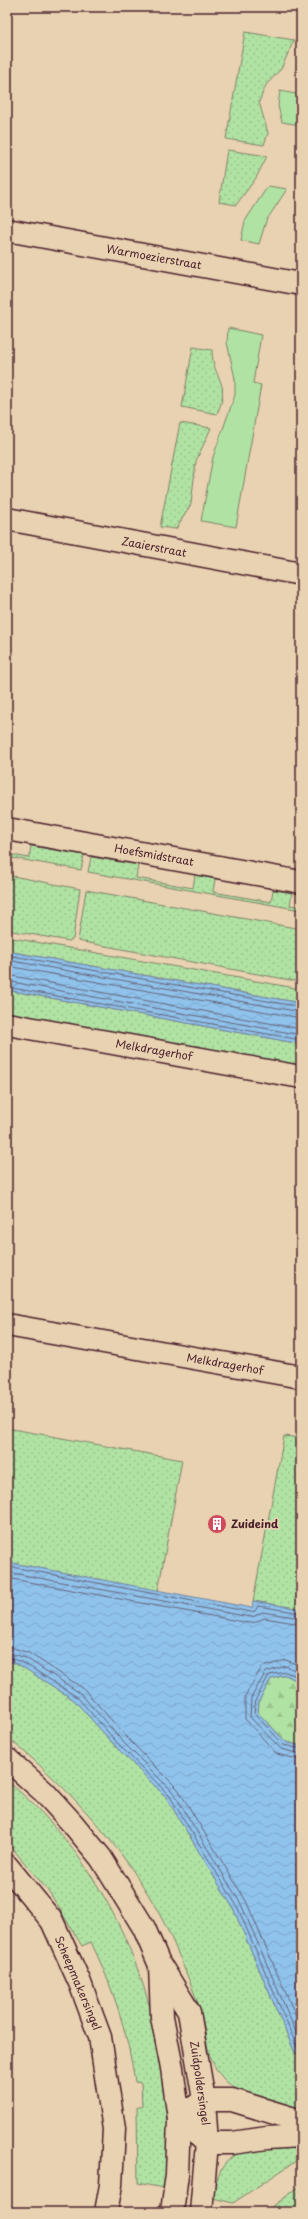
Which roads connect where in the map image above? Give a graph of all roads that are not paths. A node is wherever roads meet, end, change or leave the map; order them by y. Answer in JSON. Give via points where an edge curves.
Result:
{"nodes":[{"id":1,"x":7,"y":230,"type":"edge"},
{"id":2,"x":301,"y":284,"type":"edge"},
{"id":3,"x":7,"y":519,"type":"edge"},
{"id":4,"x":301,"y":574,"type":"edge"},
{"id":5,"x":7,"y":829,"type":"edge"},
{"id":6,"x":301,"y":882,"type":"edge"},
{"id":7,"x":7,"y":1024,"type":"edge"},
{"id":8,"x":301,"y":1077,"type":"edge"},
{"id":9,"x":7,"y":1325,"type":"edge"},
{"id":10,"x":301,"y":1378,"type":"edge"},
{"id":11,"x":7,"y":1759,"type":"edge"},
{"id":12,"x":7,"y":1866,"type":"edge"},
{"id":13,"x":159,"y":1963,"type":"junction"},
{"id":14,"x":204,"y":2100,"type":"junction"},
{"id":15,"x":179,"y":2119,"type":"junction"},
{"id":16,"x":301,"y":2121,"type":"edge"},
{"id":17,"x":301,"y":2136,"type":"edge"},
{"id":18,"x":207,"y":2143,"type":"junction"},
{"id":19,"x":106,"y":2212,"type":"edge"},
{"id":20,"x":172,"y":2212,"type":"edge"},
{"id":21,"x":201,"y":2212,"type":"edge"}],
"edges":[{"from":1,"to":2,"type":"street","name":"Warmoezierstraat"},
{"from":3,"to":4,"type":"street","name":"Zaaierstraat"},
{"from":5,"to":6,"type":"street","name":"Hoefsmidstraat"},
{"from":7,"to":8,"type":"street","name":"Melkdragerhof"},
{"from":9,"to":10,"type":"street","name":"Melkdragerhof"},
{"from":11,"to":13,"type":"street","name":"Zuidpoldersingel","via":[[44,1792],[101,1858],[144,1928]]},
{"from":12,"to":19,"type":"street","name":"Scheepmakersingel","via":[[52,1921],[80,1983],[100,2037],[114,2129],[112,2185]]},
{"from":13,"to":14,"type":"street","name":"Zuidpoldersingel","via":[[189,2012]]},
{"from":13,"to":15,"type":"street","name":"Zuidpoldersingel","via":[[162,2018]]},
{"from":14,"to":15,"type":"street"},
{"from":14,"to":16,"type":"street","via":[[232,2100]]},
{"from":14,"to":18,"type":"street","name":"Zuidpoldersingel"},
{"from":15,"to":18,"type":"street"},
{"from":15,"to":20,"type":"street","name":"Zuidpoldersingel","via":[[177,2174]]},
{"from":17,"to":18,"type":"street"},
{"from":18,"to":21,"type":"street","name":"Zuidpoldersingel"}]}
